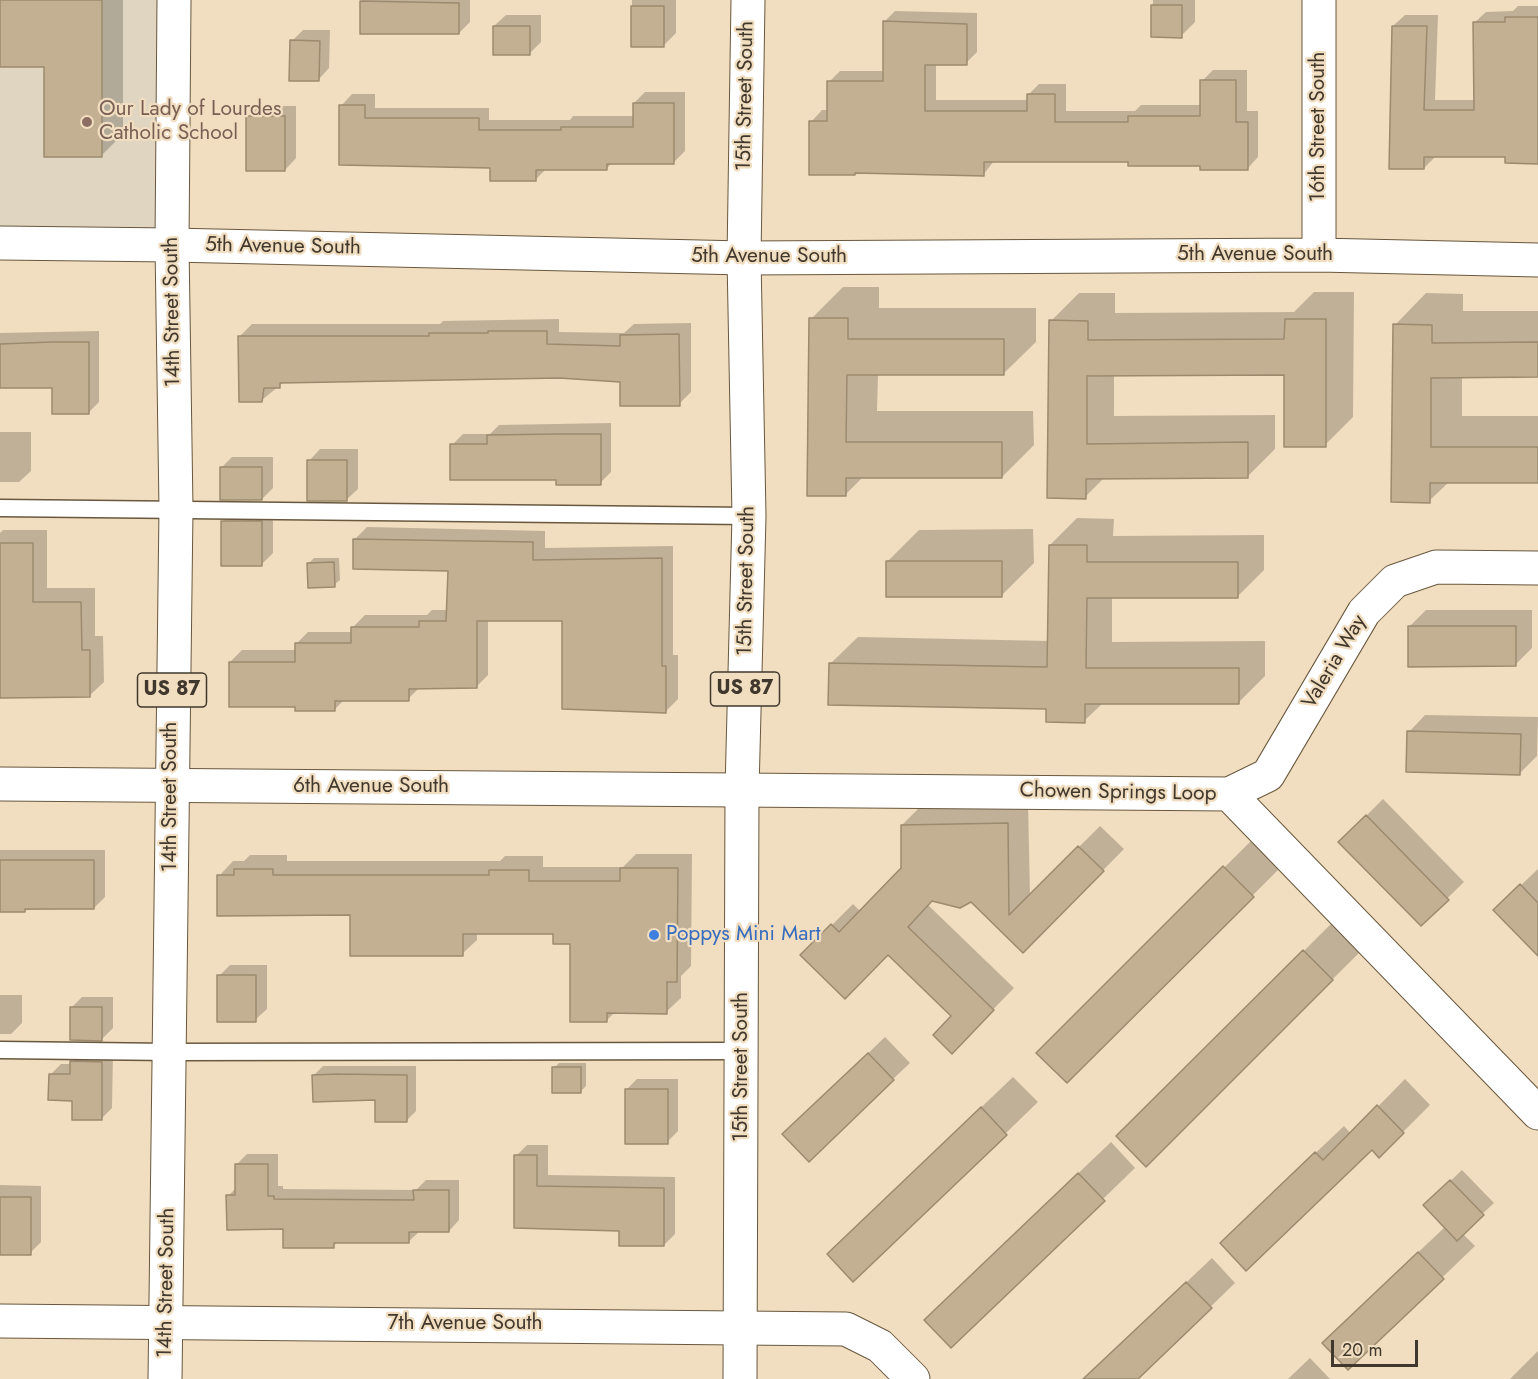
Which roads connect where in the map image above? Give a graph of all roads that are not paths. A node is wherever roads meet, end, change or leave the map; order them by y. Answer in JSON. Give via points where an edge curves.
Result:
{"nodes":[{"id":1,"x":174,"y":0,"type":"edge"},
{"id":2,"x":748,"y":0,"type":"edge"},
{"id":3,"x":1319,"y":0,"type":"edge"},
{"id":4,"x":0,"y":243,"type":"edge"},
{"id":5,"x":172,"y":244,"type":"junction"},
{"id":6,"x":1319,"y":255,"type":"junction"},
{"id":7,"x":744,"y":258,"type":"junction"},
{"id":8,"x":1538,"y":260,"type":"edge"},
{"id":9,"x":0,"y":508,"type":"edge"},
{"id":10,"x":176,"y":509,"type":"junction"},
{"id":11,"x":749,"y":516,"type":"junction"},
{"id":12,"x":1538,"y":568,"type":"edge"},
{"id":13,"x":0,"y":784,"type":"edge"},
{"id":14,"x":170,"y":785,"type":"junction"},
{"id":15,"x":742,"y":790,"type":"junction"},
{"id":16,"x":1229,"y":795,"type":"junction"},
{"id":17,"x":0,"y":1050,"type":"edge"},
{"id":18,"x":741,"y":1051,"type":"junction"},
{"id":19,"x":171,"y":1052,"type":"junction"},
{"id":20,"x":1538,"y":1113,"type":"edge"},
{"id":21,"x":0,"y":1321,"type":"edge"},
{"id":22,"x":166,"y":1322,"type":"junction"},
{"id":23,"x":741,"y":1326,"type":"junction"},
{"id":24,"x":165,"y":1379,"type":"edge"},
{"id":25,"x":740,"y":1379,"type":"edge"},
{"id":26,"x":913,"y":1379,"type":"edge"}],
"edges":[{"from":1,"to":5,"type":"street","name":"14th Street South","number":"US 87"},
{"from":2,"to":7,"type":"street","name":"15th Street South","number":"US 87"},
{"from":3,"to":6,"type":"street","name":"16th Street South"},
{"from":4,"to":5,"type":"street","name":"5th Avenue South"},
{"from":5,"to":7,"type":"street","name":"5th Avenue South"},
{"from":5,"to":10,"type":"street","name":"14th Street South","number":"US 87"},
{"from":6,"to":7,"type":"street","name":"5th Avenue South"},
{"from":6,"to":8,"type":"street","name":"5th Avenue South"},
{"from":7,"to":11,"type":"street","name":"15th Street South","number":"US 87"},
{"from":9,"to":10,"type":"lane"},
{"from":10,"to":11,"type":"lane"},
{"from":10,"to":14,"type":"street","name":"14th Street South","number":"US 87"},
{"from":11,"to":15,"type":"street","name":"15th Street South","number":"US 87"},
{"from":12,"to":16,"type":"street","name":"Valeria Way","via":[[1436,567],[1395,582],[1364,612],[1268,775]]},
{"from":13,"to":14,"type":"street","name":"6th Avenue South"},
{"from":14,"to":15,"type":"street","name":"6th Avenue South"},
{"from":14,"to":19,"type":"street","name":"14th Street South","number":"US 87"},
{"from":15,"to":16,"type":"street","name":"Chowen Springs Loop"},
{"from":15,"to":18,"type":"street","name":"15th Street South","number":"US 87"},
{"from":16,"to":20,"type":"street","name":"Chowen Springs Loop"},
{"from":17,"to":19,"type":"lane"},
{"from":18,"to":19,"type":"lane"},
{"from":18,"to":23,"type":"street","name":"15th Street South","number":"US 87"},
{"from":19,"to":22,"type":"street","name":"14th Street South","number":"US 87"},
{"from":21,"to":22,"type":"street","name":"7th Avenue South"},
{"from":22,"to":23,"type":"street","name":"7th Avenue South"},
{"from":22,"to":24,"type":"street","name":"14th Street South","number":"US 87"},
{"from":23,"to":25,"type":"street","name":"15th Street South","number":"US 87"},
{"from":23,"to":26,"type":"street","name":"7th Avenue South","via":[[846,1329],[879,1346]]}]}
